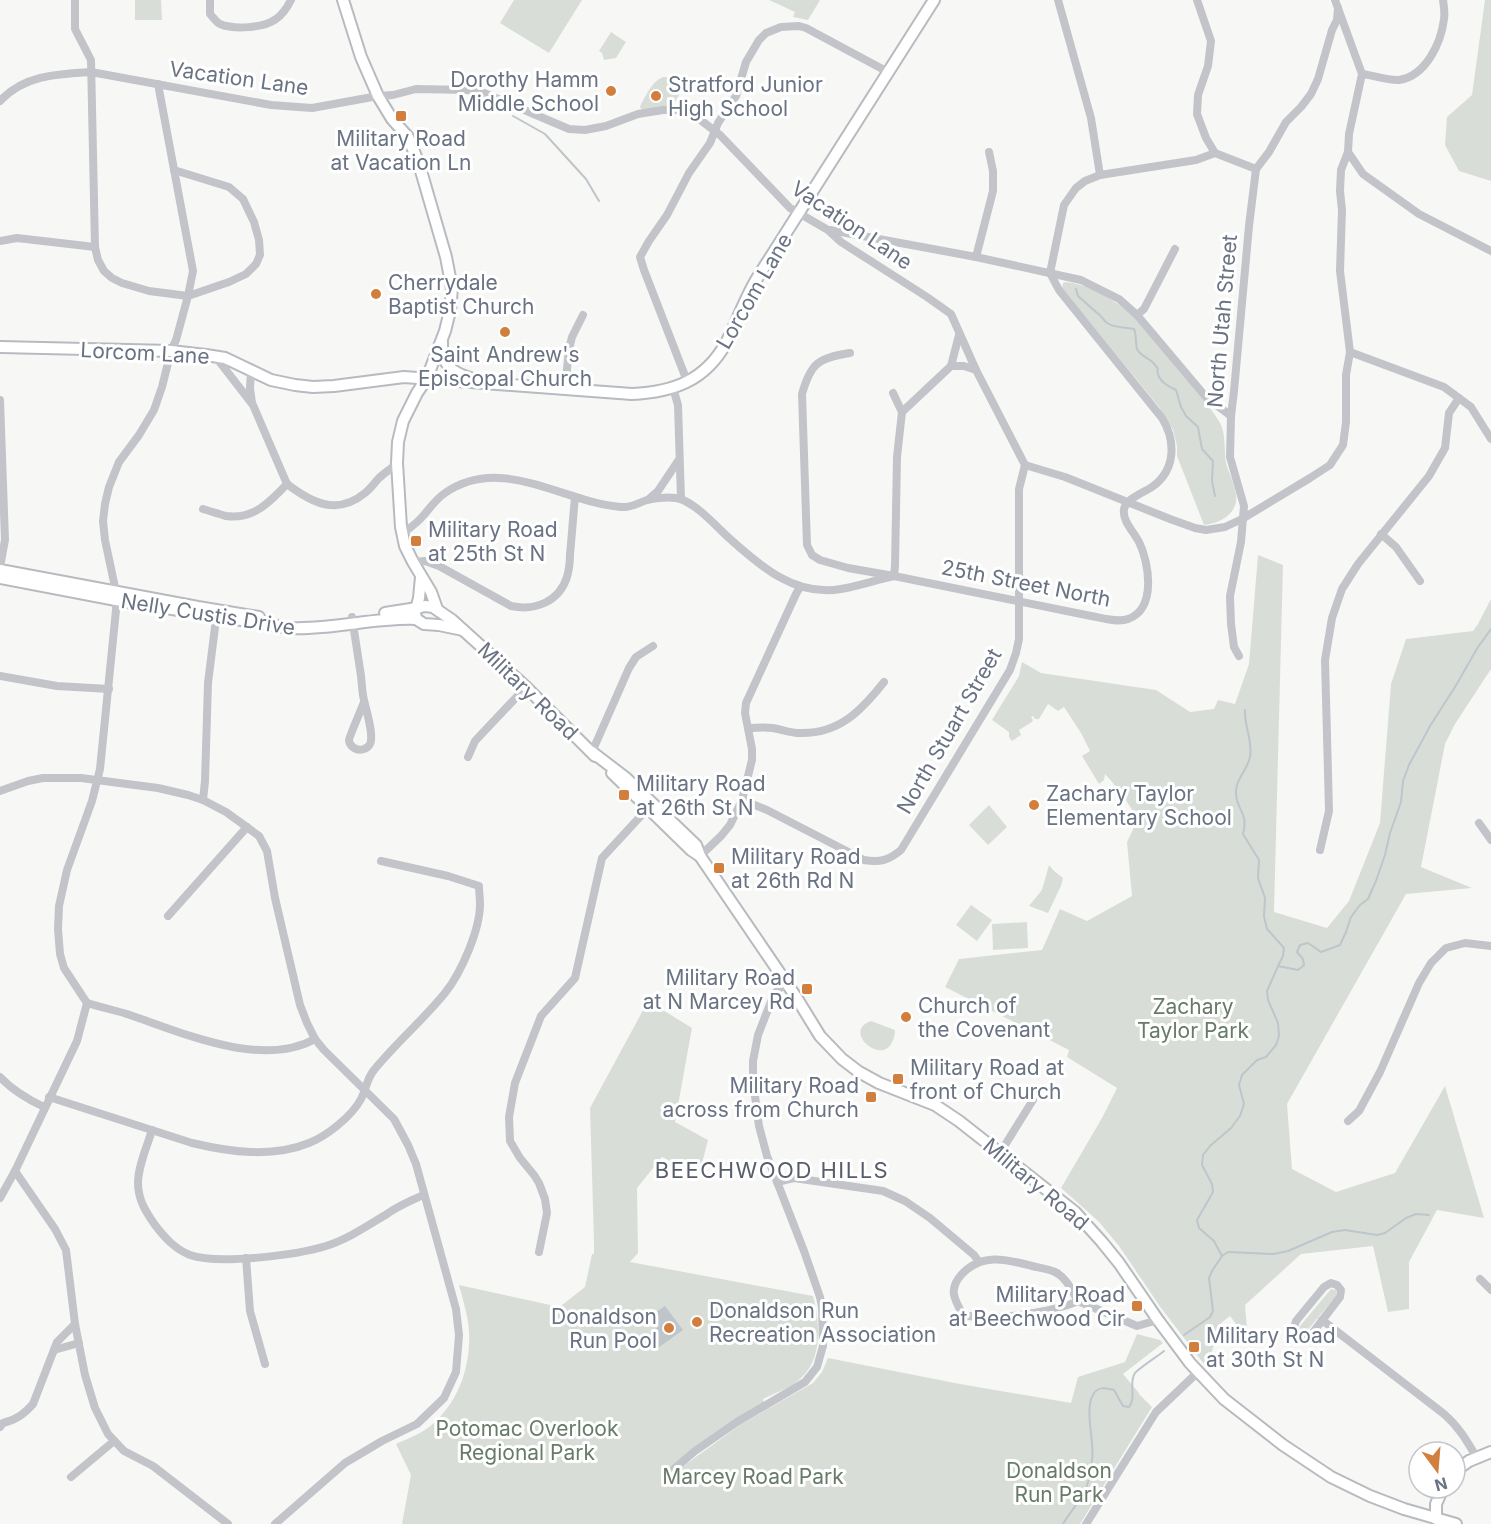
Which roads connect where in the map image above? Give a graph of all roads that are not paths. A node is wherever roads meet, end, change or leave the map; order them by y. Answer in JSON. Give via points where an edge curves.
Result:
{"nodes":[{"id":1,"x":75,"y":0,"type":"edge"},
{"id":2,"x":210,"y":0,"type":"edge"},
{"id":3,"x":291,"y":0,"type":"edge"},
{"id":4,"x":343,"y":0,"type":"edge"},
{"id":5,"x":934,"y":0,"type":"edge"},
{"id":6,"x":1058,"y":0,"type":"edge"},
{"id":7,"x":1197,"y":0,"type":"edge"},
{"id":8,"x":1443,"y":0,"type":"edge"},
{"id":9,"x":1337,"y":4,"type":"edge"},
{"id":10,"x":91,"y":72,"type":"junction"},
{"id":11,"x":888,"y":72,"type":"junction"},
{"id":12,"x":1362,"y":74,"type":"junction"},
{"id":13,"x":158,"y":84,"type":"junction"},
{"id":14,"x":378,"y":96,"type":"junction"},
{"id":15,"x":0,"y":101,"type":"edge"},
{"id":16,"x":715,"y":130,"type":"junction"},
{"id":17,"x":989,"y":152,"type":"dead end"},
{"id":18,"x":1348,"y":152,"type":"junction"},
{"id":19,"x":1215,"y":153,"type":"junction"},
{"id":20,"x":1256,"y":169,"type":"junction"},
{"id":21,"x":174,"y":170,"type":"junction"},
{"id":22,"x":1100,"y":175,"type":"junction"},
{"id":23,"x":798,"y":214,"type":"junction"},
{"id":24,"x":828,"y":230,"type":"junction"},
{"id":25,"x":0,"y":241,"type":"edge"},
{"id":26,"x":95,"y":247,"type":"junction"},
{"id":27,"x":1175,"y":249,"type":"dead end"},
{"id":28,"x":1491,"y":251,"type":"edge"},
{"id":29,"x":976,"y":257,"type":"junction"},
{"id":30,"x":1050,"y":273,"type":"junction"},
{"id":31,"x":188,"y":296,"type":"junction"},
{"id":32,"x":583,"y":315,"type":"dead end"},
{"id":33,"x":1137,"y":315,"type":"junction"},
{"id":34,"x":445,"y":331,"type":"junction"},
{"id":35,"x":960,"y":335,"type":"junction"},
{"id":36,"x":0,"y":347,"type":"edge"},
{"id":37,"x":171,"y":351,"type":"junction"},
{"id":38,"x":1350,"y":352,"type":"junction"},
{"id":39,"x":850,"y":353,"type":"dead end"},
{"id":40,"x":215,"y":356,"type":"junction"},
{"id":41,"x":951,"y":366,"type":"junction"},
{"id":42,"x":976,"y":370,"type":"junction"},
{"id":43,"x":251,"y":371,"type":"junction"},
{"id":44,"x":427,"y":378,"type":"junction"},
{"id":45,"x":687,"y":381,"type":"junction"},
{"id":46,"x":484,"y":382,"type":"junction"},
{"id":47,"x":673,"y":388,"type":"junction"},
{"id":48,"x":566,"y":389,"type":"junction"},
{"id":49,"x":893,"y":393,"type":"dead end"},
{"id":50,"x":1459,"y":399,"type":"junction"},
{"id":51,"x":0,"y":400,"type":"edge"},
{"id":52,"x":253,"y":405,"type":"junction"},
{"id":53,"x":902,"y":412,"type":"junction"},
{"id":54,"x":1231,"y":416,"type":"junction"},
{"id":55,"x":1491,"y":439,"type":"edge"},
{"id":56,"x":679,"y":460,"type":"junction"},
{"id":57,"x":397,"y":464,"type":"junction"},
{"id":58,"x":1025,"y":465,"type":"junction"},
{"id":59,"x":287,"y":484,"type":"junction"},
{"id":60,"x":575,"y":498,"type":"junction"},
{"id":61,"x":647,"y":500,"type":"junction"},
{"id":62,"x":681,"y":500,"type":"junction"},
{"id":63,"x":1127,"y":502,"type":"junction"},
{"id":64,"x":203,"y":509,"type":"dead end"},
{"id":65,"x":1242,"y":519,"type":"junction"},
{"id":66,"x":402,"y":534,"type":"junction"},
{"id":67,"x":1381,"y":534,"type":"junction"},
{"id":68,"x":413,"y":562,"type":"junction"},
{"id":69,"x":0,"y":568,"type":"edge"},
{"id":70,"x":421,"y":575,"type":"junction"},
{"id":71,"x":894,"y":576,"type":"junction"},
{"id":72,"x":0,"y":578,"type":"edge"},
{"id":73,"x":1420,"y":581,"type":"dead end"},
{"id":74,"x":800,"y":587,"type":"junction"},
{"id":75,"x":116,"y":596,"type":"junction"},
{"id":76,"x":1018,"y":601,"type":"junction"},
{"id":77,"x":438,"y":610,"type":"junction"},
{"id":78,"x":417,"y":612,"type":"junction"},
{"id":79,"x":217,"y":613,"type":"junction"},
{"id":80,"x":353,"y":621,"type":"junction"},
{"id":81,"x":432,"y":624,"type":"junction"},
{"id":82,"x":464,"y":631,"type":"junction"},
{"id":83,"x":652,"y":646,"type":"dead end"},
{"id":84,"x":1239,"y":656,"type":"dead end"},
{"id":85,"x":0,"y":676,"type":"edge"},
{"id":86,"x":884,"y":682,"type":"dead end"},
{"id":87,"x":526,"y":687,"type":"junction"},
{"id":88,"x":109,"y":689,"type":"junction"},
{"id":89,"x":364,"y":702,"type":"junction"},
{"id":90,"x":748,"y":728,"type":"junction"},
{"id":91,"x":592,"y":752,"type":"junction"},
{"id":92,"x":468,"y":758,"type":"dead end"},
{"id":93,"x":98,"y":780,"type":"junction"},
{"id":94,"x":0,"y":791,"type":"edge"},
{"id":95,"x":203,"y":800,"type":"junction"},
{"id":96,"x":742,"y":800,"type":"junction"},
{"id":97,"x":650,"y":805,"type":"junction"},
{"id":98,"x":1479,"y":823,"type":"dead end"},
{"id":99,"x":247,"y":827,"type":"junction"},
{"id":100,"x":1491,"y":840,"type":"edge"},
{"id":101,"x":1320,"y":850,"type":"dead end"},
{"id":102,"x":700,"y":855,"type":"junction"},
{"id":103,"x":381,"y":861,"type":"dead end"},
{"id":104,"x":168,"y":916,"type":"dead end"},
{"id":105,"x":1491,"y":946,"type":"edge"},
{"id":106,"x":786,"y":982,"type":"junction"},
{"id":107,"x":87,"y":1004,"type":"junction"},
{"id":108,"x":315,"y":1039,"type":"junction"},
{"id":109,"x":0,"y":1077,"type":"edge"},
{"id":110,"x":365,"y":1091,"type":"junction"},
{"id":111,"x":49,"y":1097,"type":"junction"},
{"id":112,"x":1033,"y":1100,"type":"dead end"},
{"id":113,"x":44,"y":1107,"type":"junction"},
{"id":114,"x":1348,"y":1120,"type":"dead end"},
{"id":115,"x":152,"y":1130,"type":"junction"},
{"id":116,"x":1000,"y":1153,"type":"junction"},
{"id":117,"x":15,"y":1171,"type":"junction"},
{"id":118,"x":777,"y":1182,"type":"junction"},
{"id":119,"x":423,"y":1195,"type":"junction"},
{"id":120,"x":0,"y":1198,"type":"edge"},
{"id":121,"x":539,"y":1252,"type":"dead end"},
{"id":122,"x":246,"y":1258,"type":"junction"},
{"id":123,"x":979,"y":1262,"type":"junction"},
{"id":124,"x":1480,"y":1279,"type":"dead end"},
{"id":125,"x":1491,"y":1290,"type":"edge"},
{"id":126,"x":1078,"y":1301,"type":"junction"},
{"id":127,"x":1158,"y":1320,"type":"junction"},
{"id":128,"x":1322,"y":1320,"type":"junction"},
{"id":129,"x":75,"y":1324,"type":"junction"},
{"id":130,"x":79,"y":1343,"type":"junction"},
{"id":131,"x":54,"y":1350,"type":"junction"},
{"id":132,"x":265,"y":1364,"type":"dead end"},
{"id":133,"x":1198,"y":1372,"type":"junction"},
{"id":134,"x":1,"y":1423,"type":"edge"},
{"id":135,"x":114,"y":1441,"type":"junction"},
{"id":136,"x":1491,"y":1452,"type":"edge"},
{"id":137,"x":1477,"y":1458,"type":"junction"},
{"id":138,"x":1467,"y":1463,"type":"edge"},
{"id":139,"x":667,"y":1475,"type":"dead end"},
{"id":140,"x":71,"y":1477,"type":"dead end"},
{"id":141,"x":1438,"y":1500,"type":"edge"},
{"id":142,"x":1436,"y":1521,"type":"edge"},
{"id":143,"x":228,"y":1524,"type":"edge"},
{"id":144,"x":274,"y":1524,"type":"edge"},
{"id":145,"x":1086,"y":1524,"type":"edge"},
{"id":146,"x":1456,"y":1524,"type":"edge"}],
"edges":[{"from":1,"to":10,"type":"street","via":[[75,29],[91,60]]},
{"from":2,"to":3,"type":"street","via":[[210,14],[219,23],[236,27],[260,26],[277,19]]},
{"from":4,"to":14,"type":"main road","name":"Military Road"},
{"from":5,"to":11,"type":"main road","name":"Lorcom Lane"},
{"from":6,"to":22,"type":"street","via":[[1091,118]]},
{"from":7,"to":19,"type":"street","via":[[1211,41],[1197,114]]},
{"from":8,"to":12,"type":"street","via":[[1441,33],[1420,70],[1394,80]]},
{"from":9,"to":12,"type":"street"},
{"from":9,"to":20,"type":"street","name":"North Utah Street","via":[[1336,20],[1311,94],[1286,122]]},
{"from":10,"to":13,"type":"street","name":"Vacation Lane"},
{"from":10,"to":15,"type":"street","name":"Vacation Lane","via":[[33,79]]},
{"from":10,"to":26,"type":"street"},
{"from":11,"to":16,"type":"street","via":[[807,28],[773,29],[759,40],[746,62],[736,96]]},
{"from":11,"to":23,"type":"main road","name":"Lorcom Lane"},
{"from":12,"to":18,"type":"street"},
{"from":13,"to":14,"type":"street","name":"Vacation Lane","via":[[271,105],[312,108]]},
{"from":13,"to":21,"type":"street"},
{"from":14,"to":16,"type":"street","name":"Vacation Lane","via":[[416,89],[475,91],[569,129],[585,130],[638,114],[681,110]]},
{"from":14,"to":34,"type":"main road","name":"Military Road","via":[[408,138],[441,239],[452,288]]},
{"from":16,"to":23,"type":"street","name":"Vacation Lane"},
{"from":16,"to":45,"type":"street","via":[[640,257]]},
{"from":17,"to":29,"type":"street","via":[[993,191]]},
{"from":18,"to":28,"type":"street","via":[[1363,174],[1419,214]]},
{"from":18,"to":38,"type":"street","via":[[1341,170],[1340,271]]},
{"from":19,"to":20,"type":"street"},
{"from":19,"to":22,"type":"street","via":[[1196,160]]},
{"from":20,"to":54,"type":"street","name":"North Utah Street"},
{"from":21,"to":31,"type":"street","via":[[193,271]]},
{"from":21,"to":31,"type":"street","via":[[229,187],[243,199],[259,240],[260,255],[246,274]]},
{"from":22,"to":30,"type":"street","via":[[1076,188],[1064,205]]},
{"from":23,"to":24,"type":"street","name":"Vacation Lane"},
{"from":23,"to":45,"type":"main road","name":"Lorcom Lane","via":[[756,280],[724,346],[700,374]]},
{"from":24,"to":29,"type":"street"},
{"from":24,"to":35,"type":"street","name":"Vacation Lane","via":[[951,314]]},
{"from":25,"to":26,"type":"street","via":[[17,238]]},
{"from":26,"to":31,"type":"street","via":[[104,271],[122,283]]},
{"from":27,"to":33,"type":"street","via":[[1144,309]]},
{"from":29,"to":30,"type":"street"},
{"from":30,"to":33,"type":"street","via":[[1081,280],[1119,299]]},
{"from":30,"to":63,"type":"street","via":[[1073,309],[1162,418],[1171,437],[1170,462],[1161,480]]},
{"from":31,"to":37,"type":"street"},
{"from":32,"to":48,"type":"street","via":[[569,348]]},
{"from":33,"to":54,"type":"street","via":[[1206,397]]},
{"from":34,"to":44,"type":"main road","name":"Military Road"},
{"from":34,"to":46,"type":"main road","via":[[442,351],[449,367],[460,375]]},
{"from":35,"to":41,"type":"street"},
{"from":35,"to":42,"type":"street","name":"Vacation Lane"},
{"from":36,"to":37,"type":"main road","name":"Lorcom Lane"},
{"from":37,"to":40,"type":"main road","name":"Lorcom Lane"},
{"from":37,"to":75,"type":"street","via":[[154,410],[119,462],[107,495],[103,521]]},
{"from":38,"to":50,"type":"street","via":[[1444,387]]},
{"from":38,"to":65,"type":"street","via":[[1343,445],[1330,465]]},
{"from":39,"to":71,"type":"street","name":"25th Street North","via":[[820,361],[807,378],[802,394],[807,544],[812,555],[820,560]]},
{"from":40,"to":43,"type":"main road","name":"Lorcom Lane"},
{"from":40,"to":52,"type":"street"},
{"from":41,"to":42,"type":"street"},
{"from":41,"to":53,"type":"street"},
{"from":42,"to":58,"type":"street","name":"Vacation Lane"},
{"from":43,"to":44,"type":"main road","name":"Lorcom Lane","via":[[271,380],[313,387]]},
{"from":43,"to":52,"type":"street"},
{"from":44,"to":46,"type":"main road","name":"Lorcom Lane"},
{"from":44,"to":57,"type":"main road","name":"Military Road","via":[[403,421]]},
{"from":45,"to":47,"type":"main road","name":"Lorcom Lane"},
{"from":46,"to":48,"type":"main road","name":"Lorcom Lane"},
{"from":47,"to":48,"type":"main road","name":"Lorcom Lane","via":[[632,394]]},
{"from":47,"to":56,"type":"street","via":[[678,405]]},
{"from":49,"to":53,"type":"street"},
{"from":50,"to":55,"type":"street","via":[[1471,407]]},
{"from":50,"to":67,"type":"street","via":[[1449,413],[1445,448],[1429,476]]},
{"from":51,"to":69,"type":"street","via":[[5,540]]},
{"from":52,"to":59,"type":"street"},
{"from":53,"to":71,"type":"street"},
{"from":54,"to":65,"type":"street","name":"North Utah Street","via":[[1230,457],[1244,506]]},
{"from":56,"to":61,"type":"street"},
{"from":56,"to":62,"type":"street"},
{"from":57,"to":59,"type":"street","via":[[365,494],[333,506],[315,502]]},
{"from":57,"to":66,"type":"main road","name":"Military Road"},
{"from":58,"to":63,"type":"street"},
{"from":58,"to":76,"type":"street","name":"North Stuart Street","via":[[1019,489]]},
{"from":59,"to":64,"type":"street","via":[[268,504],[246,514],[227,516]]},
{"from":60,"to":61,"type":"street","via":[[621,507]]},
{"from":60,"to":66,"type":"street","via":[[515,479],[484,478],[444,494]]},
{"from":60,"to":68,"type":"street","via":[[567,577],[559,591],[542,605],[511,606],[440,566]]},
{"from":61,"to":62,"type":"street"},
{"from":62,"to":74,"type":"street","name":"25th Street North","via":[[695,507],[757,563]]},
{"from":63,"to":65,"type":"street","via":[[1206,530]]},
{"from":63,"to":76,"type":"street","name":"25th Street North","via":[[1124,517],[1139,541],[1148,570],[1147,595],[1140,610],[1128,619],[1115,620]]},
{"from":65,"to":84,"type":"street","name":"North Utah Street","via":[[1230,596],[1234,647]]},
{"from":66,"to":68,"type":"main road","name":"Military Road"},
{"from":67,"to":73,"type":"street","via":[[1396,547]]},
{"from":67,"to":101,"type":"street","via":[[1342,589],[1332,618],[1325,660],[1329,811]]},
{"from":68,"to":70,"type":"main road","name":"Military Road"},
{"from":69,"to":75,"type":"main road","name":"Nelly Custis Drive"},
{"from":70,"to":77,"type":"main road","name":"Military Road"},
{"from":70,"to":78,"type":"main road"},
{"from":71,"to":74,"type":"street","name":"25th Street North","via":[[839,590]]},
{"from":71,"to":76,"type":"street","name":"25th Street North"},
{"from":72,"to":75,"type":"main road","name":"Nelly Custis Drive"},
{"from":74,"to":90,"type":"street","via":[[749,694],[745,713]]},
{"from":75,"to":79,"type":"main road","name":"Nelly Custis Drive"},
{"from":75,"to":88,"type":"street"},
{"from":76,"to":96,"type":"street","name":"North Stuart Street","via":[[1019,639],[1010,670],[901,850],[886,860],[864,860]]},
{"from":77,"to":78,"type":"main road","via":[[428,606]]},
{"from":77,"to":81,"type":"main road","via":[[440,616]]},
{"from":77,"to":82,"type":"main road","name":"Military Road"},
{"from":78,"to":80,"type":"main road","name":"Nelly Custis Drive","via":[[396,619]]},
{"from":78,"to":81,"type":"main road","via":[[424,624]]},
{"from":79,"to":80,"type":"main road","name":"Nelly Custis Drive","via":[[318,628]]},
{"from":79,"to":95,"type":"street","via":[[208,683]]},
{"from":80,"to":89,"type":"street"},
{"from":81,"to":82,"type":"main road","name":"Military Road"},
{"from":82,"to":87,"type":"main road","name":"Military Road"},
{"from":83,"to":91,"type":"street","via":[[636,657],[629,669]]},
{"from":85,"to":88,"type":"street","via":[[57,686]]},
{"from":86,"to":90,"type":"street","via":[[862,708],[834,728],[797,733],[770,727]]},
{"from":87,"to":91,"type":"main road","name":"Military Road"},
{"from":87,"to":92,"type":"street","via":[[475,741]]},
{"from":88,"to":93,"type":"street"},
{"from":89,"to":89,"type":"street","via":[[349,740],[359,750],[371,742]]},
{"from":90,"to":96,"type":"street","via":[[752,760]]},
{"from":91,"to":97,"type":"main road","name":"Military Road","via":[[626,778]]},
{"from":93,"to":94,"type":"street","via":[[43,778]]},
{"from":93,"to":95,"type":"street","via":[[168,790]]},
{"from":93,"to":107,"type":"street","via":[[64,882],[58,921],[64,968]]},
{"from":95,"to":99,"type":"street"},
{"from":96,"to":102,"type":"street","via":[[730,825]]},
{"from":97,"to":102,"type":"main road","name":"Military Road","via":[[696,844]]},
{"from":97,"to":121,"type":"street","via":[[602,858],[575,978],[541,1016],[515,1083],[509,1117],[510,1141],[539,1183],[547,1213]]},
{"from":98,"to":100,"type":"street"},
{"from":99,"to":104,"type":"street"},
{"from":99,"to":108,"type":"street","via":[[266,847],[300,1005]]},
{"from":102,"to":106,"type":"main road","name":"Military Road"},
{"from":103,"to":110,"type":"street","via":[[479,886],[480,906],[458,974],[372,1072]]},
{"from":105,"to":114,"type":"street","via":[[1465,943],[1446,948],[1431,963],[1380,1072],[1359,1111]]},
{"from":106,"to":116,"type":"main road","name":"Military Road","via":[[820,1036],[842,1059],[879,1083],[935,1105]]},
{"from":106,"to":118,"type":"street","via":[[768,1007],[753,1061],[759,1126]]},
{"from":107,"to":108,"type":"street","via":[[212,1043],[249,1049],[284,1049]]},
{"from":107,"to":111,"type":"street","via":[[77,1041]]},
{"from":108,"to":110,"type":"street"},
{"from":109,"to":113,"type":"street","via":[[11,1089]]},
{"from":110,"to":115,"type":"street","via":[[357,1106],[334,1128],[310,1143],[278,1151],[215,1149]]},
{"from":110,"to":119,"type":"street","via":[[394,1119],[416,1164]]},
{"from":111,"to":113,"type":"street"},
{"from":111,"to":115,"type":"street"},
{"from":112,"to":116,"type":"street"},
{"from":113,"to":117,"type":"street"},
{"from":115,"to":122,"type":"street","via":[[141,1163],[138,1191],[157,1227],[170,1243],[188,1254],[211,1259]]},
{"from":116,"to":127,"type":"main road","name":"Military Road","via":[[1075,1212],[1119,1263]]},
{"from":117,"to":120,"type":"street"},
{"from":117,"to":129,"type":"street","via":[[66,1250]]},
{"from":118,"to":123,"type":"street","via":[[794,1178],[883,1191],[930,1218]]},
{"from":118,"to":139,"type":"street","via":[[822,1307],[823,1346],[817,1367],[805,1382],[737,1422]]},
{"from":119,"to":122,"type":"street","via":[[327,1245]]},
{"from":119,"to":144,"type":"street","via":[[456,1309],[456,1372],[444,1398],[417,1424],[345,1463]]},
{"from":122,"to":132,"type":"street","via":[[250,1311]]},
{"from":123,"to":126,"type":"street","via":[[1008,1259],[1055,1272],[1064,1278]]},
{"from":123,"to":126,"type":"street","via":[[965,1270],[953,1290],[963,1315],[985,1318],[1022,1314]]},
{"from":124,"to":125,"type":"street"},
{"from":126,"to":127,"type":"street","via":[[1137,1326]]},
{"from":127,"to":133,"type":"main road","name":"Military Road"},
{"from":128,"to":128,"type":"street","via":[[1340,1297],[1337,1285],[1324,1287],[1296,1321],[1295,1335],[1302,1339],[1311,1335]]},
{"from":128,"to":137,"type":"street","via":[[1444,1414]]},
{"from":129,"to":130,"type":"street"},
{"from":129,"to":131,"type":"street"},
{"from":130,"to":131,"type":"street"},
{"from":130,"to":135,"type":"street","via":[[95,1408]]},
{"from":131,"to":134,"type":"street","via":[[33,1404],[14,1420]]},
{"from":133,"to":142,"type":"main road","name":"Military Road","via":[[1283,1445],[1331,1477]]},
{"from":133,"to":145,"type":"street","via":[[1156,1412]]},
{"from":135,"to":140,"type":"street"},
{"from":135,"to":143,"type":"street"},
{"from":136,"to":137,"type":"main road"},
{"from":137,"to":138,"type":"main road"},
{"from":141,"to":142,"type":"main road"},
{"from":142,"to":146,"type":"main road","name":"Military Road"}]}
